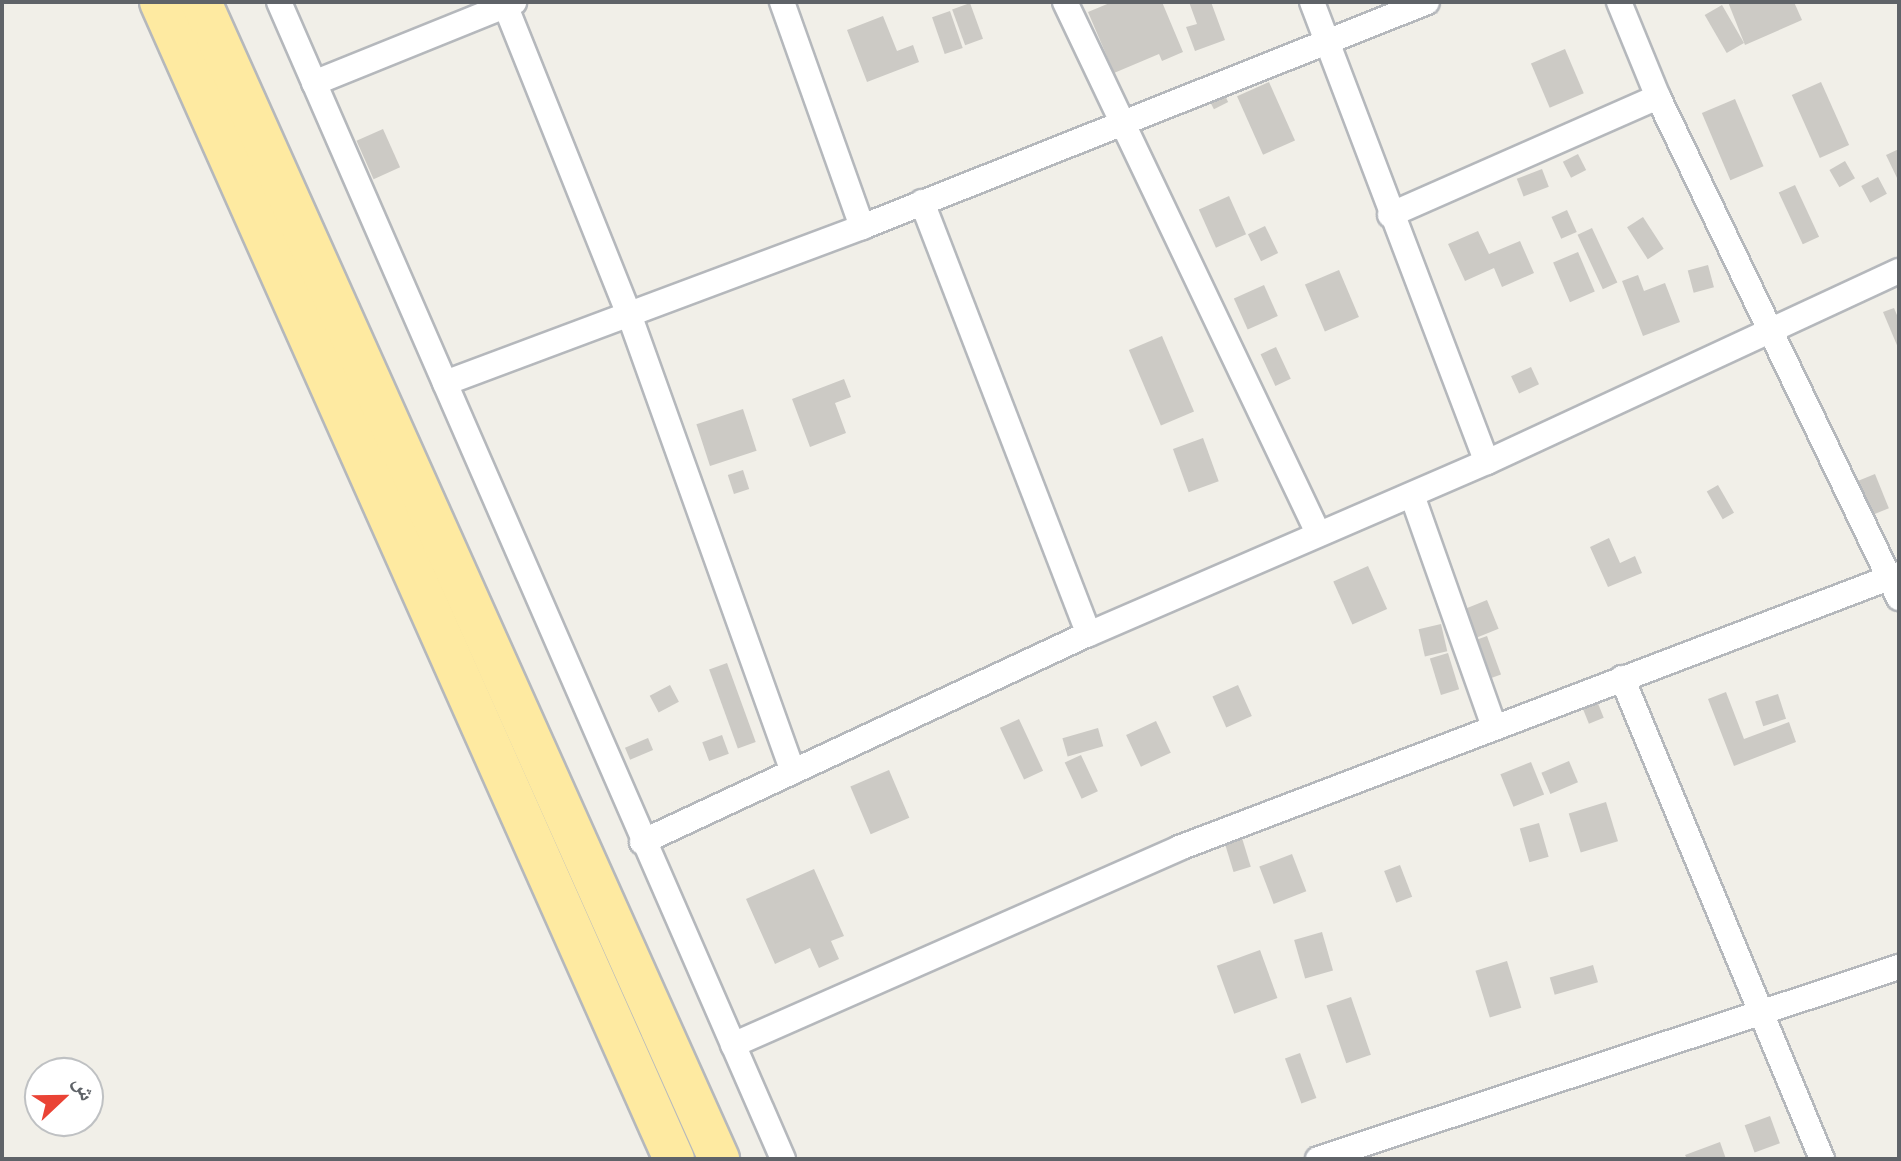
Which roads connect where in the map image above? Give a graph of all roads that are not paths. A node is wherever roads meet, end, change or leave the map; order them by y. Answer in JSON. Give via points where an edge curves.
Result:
{"nodes":[{"id":1,"x":160,"y":2,"type":"edge"},
{"id":2,"x":201,"y":2,"type":"edge"},
{"id":3,"x":279,"y":2,"type":"edge"},
{"id":4,"x":782,"y":2,"type":"edge"},
{"id":5,"x":1065,"y":2,"type":"edge"},
{"id":6,"x":1312,"y":2,"type":"edge"},
{"id":7,"x":1427,"y":2,"type":"edge"},
{"id":8,"x":1619,"y":2,"type":"edge"},
{"id":9,"x":508,"y":3,"type":"edge"},
{"id":10,"x":1327,"y":40,"type":"junction"},
{"id":11,"x":314,"y":83,"type":"junction"},
{"id":12,"x":1658,"y":97,"type":"junction"},
{"id":13,"x":1119,"y":124,"type":"junction"},
{"id":14,"x":922,"y":202,"type":"junction"},
{"id":15,"x":1390,"y":215,"type":"junction"},
{"id":16,"x":862,"y":227,"type":"junction"},
{"id":17,"x":1899,"y":271,"type":"edge"},
{"id":18,"x":629,"y":314,"type":"junction"},
{"id":19,"x":1773,"y":332,"type":"junction"},
{"id":20,"x":445,"y":383,"type":"junction"},
{"id":21,"x":1487,"y":462,"type":"junction"},
{"id":22,"x":1412,"y":495,"type":"junction"},
{"id":23,"x":1318,"y":533,"type":"junction"},
{"id":24,"x":1896,"y":584,"type":"edge"},
{"id":25,"x":1089,"y":634,"type":"junction"},
{"id":26,"x":1622,"y":678,"type":"junction"},
{"id":27,"x":1494,"y":727,"type":"junction"},
{"id":28,"x":793,"y":772,"type":"junction"},
{"id":29,"x":642,"y":842,"type":"junction"},
{"id":30,"x":1899,"y":967,"type":"edge"},
{"id":31,"x":1764,"y":1012,"type":"junction"},
{"id":32,"x":733,"y":1045,"type":"junction"},
{"id":33,"x":674,"y":1159,"type":"edge"},
{"id":34,"x":719,"y":1159,"type":"edge"},
{"id":35,"x":783,"y":1159,"type":"edge"},
{"id":36,"x":1318,"y":1159,"type":"edge"},
{"id":37,"x":1822,"y":1159,"type":"edge"}],
"edges":[{"from":1,"to":33,"type":"highway"},
{"from":2,"to":34,"type":"highway"},
{"from":3,"to":11,"type":"street"},
{"from":4,"to":16,"type":"street"},
{"from":5,"to":13,"type":"street"},
{"from":6,"to":10,"type":"street"},
{"from":7,"to":10,"type":"street"},
{"from":8,"to":12,"type":"street"},
{"from":9,"to":11,"type":"street"},
{"from":9,"to":18,"type":"street"},
{"from":10,"to":13,"type":"street"},
{"from":10,"to":15,"type":"street"},
{"from":11,"to":20,"type":"street"},
{"from":12,"to":15,"type":"street"},
{"from":12,"to":19,"type":"street"},
{"from":13,"to":14,"type":"street"},
{"from":13,"to":23,"type":"street","via":[[1223,325]]},
{"from":14,"to":16,"type":"street"},
{"from":14,"to":25,"type":"street"},
{"from":15,"to":21,"type":"street"},
{"from":16,"to":18,"type":"street"},
{"from":17,"to":19,"type":"street"},
{"from":18,"to":20,"type":"street"},
{"from":18,"to":28,"type":"street"},
{"from":19,"to":21,"type":"street"},
{"from":19,"to":24,"type":"street"},
{"from":20,"to":29,"type":"street"},
{"from":21,"to":22,"type":"street"},
{"from":22,"to":23,"type":"street"},
{"from":22,"to":27,"type":"street"},
{"from":23,"to":25,"type":"street"},
{"from":24,"to":26,"type":"street"},
{"from":25,"to":28,"type":"street"},
{"from":26,"to":27,"type":"street"},
{"from":26,"to":31,"type":"street"},
{"from":27,"to":32,"type":"street","via":[[1179,848]]},
{"from":28,"to":29,"type":"street"},
{"from":29,"to":32,"type":"street"},
{"from":30,"to":31,"type":"street"},
{"from":31,"to":36,"type":"street"},
{"from":31,"to":37,"type":"street"},
{"from":32,"to":35,"type":"street"}]}
